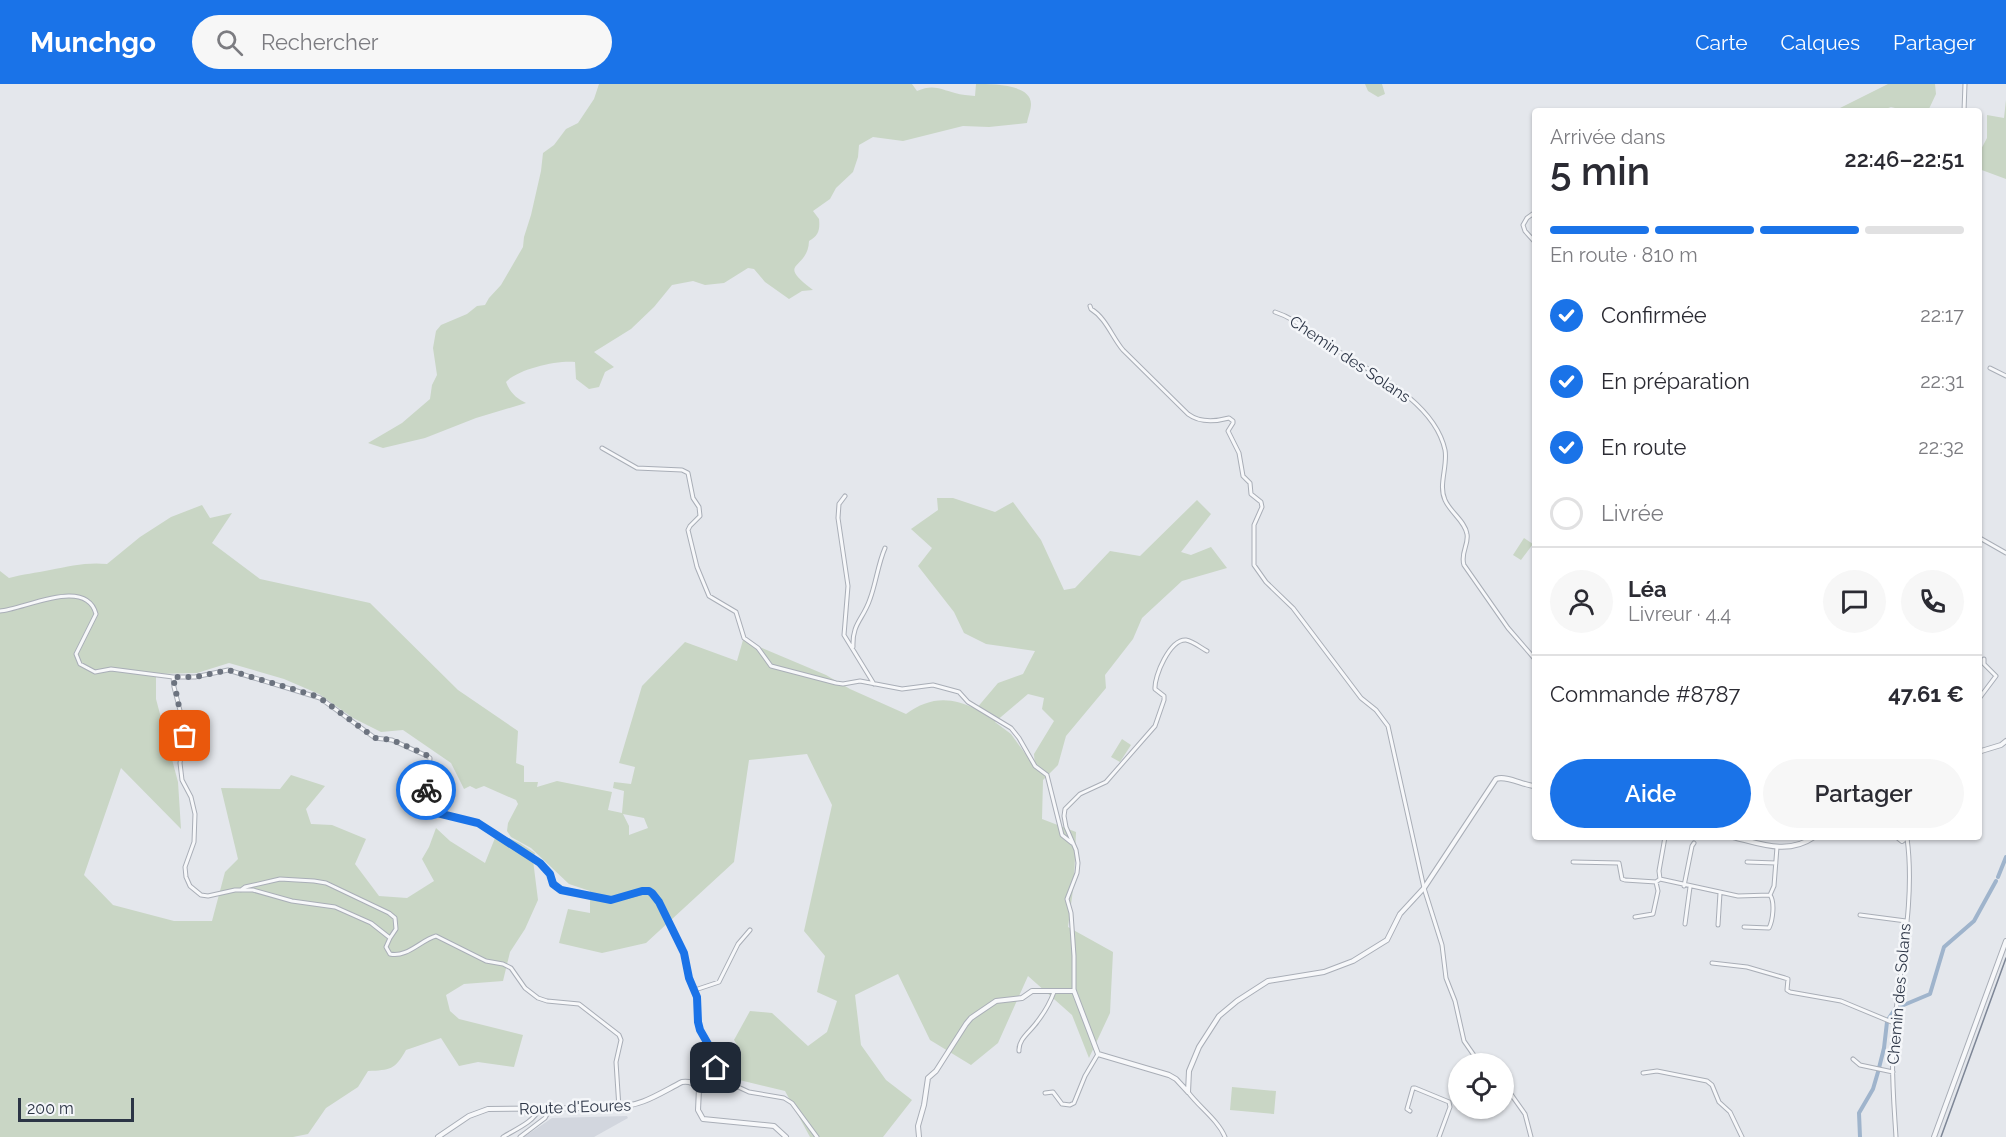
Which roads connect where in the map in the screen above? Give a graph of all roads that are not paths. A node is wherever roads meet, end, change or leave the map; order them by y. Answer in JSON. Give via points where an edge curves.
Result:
{"nodes":[{"id":1,"x":1965,"y":84,"type":"edge"},
{"id":2,"x":1964,"y":108,"type":"edge"},
{"id":3,"x":1532,"y":214,"type":"edge"},
{"id":4,"x":1532,"y":239,"type":"edge"},
{"id":5,"x":1090,"y":306,"type":"dead end"},
{"id":6,"x":1275,"y":312,"type":"dead end"},
{"id":7,"x":1990,"y":368,"type":"dead end"},
{"id":8,"x":2006,"y":376,"type":"edge"},
{"id":9,"x":602,"y":448,"type":"dead end"},
{"id":10,"x":845,"y":496,"type":"dead end"},
{"id":11,"x":1982,"y":539,"type":"edge"},
{"id":12,"x":885,"y":548,"type":"dead end"},
{"id":13,"x":2006,"y":553,"type":"edge"},
{"id":14,"x":0,"y":611,"type":"edge"},
{"id":15,"x":853,"y":649,"type":"junction"},
{"id":16,"x":1207,"y":651,"type":"dead end"},
{"id":17,"x":1532,"y":656,"type":"edge"},
{"id":18,"x":1984,"y":659,"type":"dead end"},
{"id":19,"x":173,"y":677,"type":"junction"},
{"id":20,"x":874,"y":684,"type":"junction"},
{"id":21,"x":1982,"y":695,"type":"edge"},
{"id":22,"x":2006,"y":741,"type":"edge"},
{"id":23,"x":1982,"y":751,"type":"edge"},
{"id":24,"x":1532,"y":786,"type":"edge"},
{"id":25,"x":1664,"y":840,"type":"edge"},
{"id":26,"x":1746,"y":840,"type":"edge"},
{"id":27,"x":1808,"y":840,"type":"edge"},
{"id":28,"x":1901,"y":840,"type":"edge"},
{"id":29,"x":1907,"y":840,"type":"edge"},
{"id":30,"x":1072,"y":843,"type":"junction"},
{"id":31,"x":1694,"y":843,"type":"dead end"},
{"id":32,"x":1777,"y":847,"type":"junction"},
{"id":33,"x":1909,"y":850,"type":"junction"},
{"id":34,"x":1573,"y":862,"type":"dead end"},
{"id":35,"x":1747,"y":862,"type":"dead end"},
{"id":36,"x":1776,"y":863,"type":"junction"},
{"id":37,"x":1658,"y":880,"type":"junction"},
{"id":38,"x":1684,"y":885,"type":"junction"},
{"id":39,"x":1690,"y":887,"type":"junction"},
{"id":40,"x":1424,"y":888,"type":"junction"},
{"id":41,"x":241,"y":890,"type":"junction"},
{"id":42,"x":1720,"y":893,"type":"junction"},
{"id":43,"x":1770,"y":895,"type":"junction"},
{"id":44,"x":1860,"y":915,"type":"dead end"},
{"id":45,"x":1635,"y":917,"type":"dead end"},
{"id":46,"x":1905,"y":921,"type":"junction"},
{"id":47,"x":1685,"y":924,"type":"dead end"},
{"id":48,"x":1718,"y":925,"type":"dead end"},
{"id":49,"x":1744,"y":927,"type":"dead end"},
{"id":50,"x":750,"y":930,"type":"dead end"},
{"id":51,"x":390,"y":938,"type":"junction"},
{"id":52,"x":2006,"y":941,"type":"edge"},
{"id":53,"x":1712,"y":963,"type":"dead end"},
{"id":54,"x":695,"y":990,"type":"junction"},
{"id":55,"x":1054,"y":990,"type":"junction"},
{"id":56,"x":1074,"y":991,"type":"junction"},
{"id":57,"x":1895,"y":1023,"type":"junction"},
{"id":58,"x":1019,"y":1051,"type":"dead end"},
{"id":59,"x":1472,"y":1053,"type":"edge"},
{"id":60,"x":1098,"y":1054,"type":"junction"},
{"id":61,"x":1853,"y":1059,"type":"dead end"},
{"id":62,"x":1893,"y":1072,"type":"junction"},
{"id":63,"x":1643,"y":1073,"type":"dead end"},
{"id":64,"x":1188,"y":1092,"type":"junction"},
{"id":65,"x":1045,"y":1093,"type":"dead end"},
{"id":66,"x":1514,"y":1098,"type":"edge"},
{"id":67,"x":619,"y":1108,"type":"junction"},
{"id":68,"x":531,"y":1109,"type":"junction"},
{"id":69,"x":539,"y":1109,"type":"junction"},
{"id":70,"x":550,"y":1109,"type":"junction"},
{"id":71,"x":1410,"y":1111,"type":"dead end"},
{"id":72,"x":530,"y":1119,"type":"junction"},
{"id":73,"x":438,"y":1137,"type":"edge"},
{"id":74,"x":503,"y":1137,"type":"edge"},
{"id":75,"x":520,"y":1137,"type":"edge"},
{"id":76,"x":786,"y":1137,"type":"edge"},
{"id":77,"x":817,"y":1137,"type":"edge"},
{"id":78,"x":919,"y":1137,"type":"edge"},
{"id":79,"x":1225,"y":1137,"type":"edge"},
{"id":80,"x":1439,"y":1137,"type":"edge"},
{"id":81,"x":1531,"y":1137,"type":"edge"},
{"id":82,"x":1742,"y":1137,"type":"edge"},
{"id":83,"x":1896,"y":1137,"type":"edge"},
{"id":84,"x":1934,"y":1137,"type":"edge"}],
"edges":[{"from":1,"to":2,"type":"street"},
{"from":3,"to":4,"type":"street","via":[[1523,225]]},
{"from":5,"to":40,"type":"street","via":[[1123,350],[1196,419],[1233,421],[1229,436],[1239,453],[1251,494],[1262,507],[1254,525],[1254,565],[1293,608],[1360,698],[1388,726]]},
{"from":6,"to":17,"type":"street","name":"Chemin des Solans","via":[[1300,323],[1399,389],[1427,415],[1445,449],[1445,501],[1467,533],[1461,558],[1464,565]]},
{"from":7,"to":8,"type":"street"},
{"from":9,"to":20,"type":"street","via":[[637,468],[688,472],[700,516],[688,530],[705,587],[709,596],[736,612],[744,638],[758,648],[771,666],[836,683]]},
{"from":10,"to":15,"type":"street","via":[[838,518],[849,586],[844,634]]},
{"from":11,"to":13,"type":"street"},
{"from":12,"to":15,"type":"street","via":[[870,600],[855,624]]},
{"from":14,"to":19,"type":"street","via":[[51,597],[81,598],[89,602],[96,614],[76,651],[80,664],[95,672],[111,669]]},
{"from":15,"to":20,"type":"street"},
{"from":16,"to":30,"type":"street","via":[[1182,640],[1170,652],[1157,672],[1155,689],[1164,700],[1155,726],[1106,782],[1080,794],[1065,809]]},
{"from":18,"to":21,"type":"street","via":[[1996,676]]},
{"from":19,"to":41,"type":"street","via":[[185,730],[180,763],[182,780],[195,813],[194,842],[185,867],[186,877],[201,895]]},
{"from":19,"to":54,"type":"street","via":[[228,670],[313,695],[375,738],[392,740],[425,754],[430,758],[425,810],[478,823],[540,863],[561,890],[611,900],[642,891],[652,893],[684,953]]},
{"from":20,"to":30,"type":"street","via":[[902,689],[933,685],[959,692],[968,702],[1011,728],[1035,766],[1047,775],[1062,835]]},
{"from":22,"to":23,"type":"street"},
{"from":24,"to":40,"type":"street","via":[[1496,779]]},
{"from":25,"to":37,"type":"street"},
{"from":26,"to":32,"type":"street"},
{"from":27,"to":32,"type":"street","via":[[1793,847]]},
{"from":28,"to":33,"type":"street"},
{"from":29,"to":33,"type":"street","name":"Chemin des Solans"},
{"from":30,"to":56,"type":"street","via":[[1077,873],[1067,899]]},
{"from":31,"to":38,"type":"street"},
{"from":32,"to":36,"type":"street"},
{"from":33,"to":46,"type":"street","name":"Chemin des Solans"},
{"from":34,"to":37,"type":"street","via":[[1619,863],[1622,879]]},
{"from":35,"to":36,"type":"street"},
{"from":36,"to":43,"type":"street"},
{"from":37,"to":38,"type":"street"},
{"from":37,"to":45,"type":"street","via":[[1653,914]]},
{"from":38,"to":39,"type":"street"},
{"from":39,"to":42,"type":"street"},
{"from":39,"to":47,"type":"street"},
{"from":40,"to":59,"type":"street","via":[[1442,945],[1446,978],[1461,1031]]},
{"from":40,"to":64,"type":"street","via":[[1400,914],[1387,940],[1353,961],[1324,972],[1268,981],[1237,1000],[1219,1016],[1199,1047],[1189,1071]]},
{"from":41,"to":51,"type":"street","via":[[335,907],[370,923]]},
{"from":41,"to":51,"type":"street","via":[[280,879],[326,884],[390,914],[396,928]]},
{"from":42,"to":43,"type":"street"},
{"from":42,"to":48,"type":"street"},
{"from":43,"to":49,"type":"street","via":[[1773,899],[1769,928]]},
{"from":44,"to":46,"type":"street"},
{"from":46,"to":57,"type":"street","name":"Chemin des Solans"},
{"from":50,"to":54,"type":"street","via":[[738,944],[719,982]]},
{"from":51,"to":67,"type":"street","via":[[387,950],[395,955],[434,937],[443,938],[473,955],[511,968],[531,994],[547,1001],[579,1004],[621,1040],[616,1062]]},
{"from":52,"to":84,"type":"street"},
{"from":53,"to":57,"type":"street","via":[[1747,967],[1785,978],[1790,992],[1841,1001]]},
{"from":54,"to":77,"type":"street","via":[[700,1030],[716,1058],[717,1071],[749,1092],[792,1103]]},
{"from":55,"to":56,"type":"street"},
{"from":55,"to":58,"type":"street","via":[[1050,1003],[1020,1042]]},
{"from":55,"to":78,"type":"street","via":[[1032,991],[1022,998],[996,1001],[966,1024],[927,1082]]},
{"from":56,"to":60,"type":"street"},
{"from":57,"to":62,"type":"street","name":"Chemin des Solans"},
{"from":60,"to":64,"type":"street","via":[[1169,1075]]},
{"from":60,"to":65,"type":"street","via":[[1074,1103],[1062,1104],[1053,1092]]},
{"from":61,"to":62,"type":"street","via":[[1860,1065]]},
{"from":62,"to":83,"type":"street","name":"Chemin des Solans"},
{"from":63,"to":82,"type":"street","via":[[1657,1071],[1707,1081],[1730,1112]]},
{"from":64,"to":79,"type":"street"},
{"from":66,"to":81,"type":"street","via":[[1525,1114]]},
{"from":67,"to":70,"type":"street","name":"Route d'Eoures"},
{"from":67,"to":76,"type":"street","name":"Route d'Eoures","via":[[641,1104],[682,1082],[692,1082],[699,1089],[698,1110],[703,1119],[774,1126]]},
{"from":68,"to":69,"type":"street","name":"Route d'Eoures"},
{"from":68,"to":72,"type":"street"},
{"from":68,"to":73,"type":"street","name":"Route d'Eoures","via":[[488,1109],[469,1116]]},
{"from":69,"to":70,"type":"street","name":"Route d'Eoures"},
{"from":69,"to":72,"type":"street"},
{"from":70,"to":75,"type":"street","via":[[545,1118]]},
{"from":71,"to":80,"type":"street","via":[[1407,1105],[1413,1088],[1449,1102]]},
{"from":72,"to":74,"type":"street"}]}
